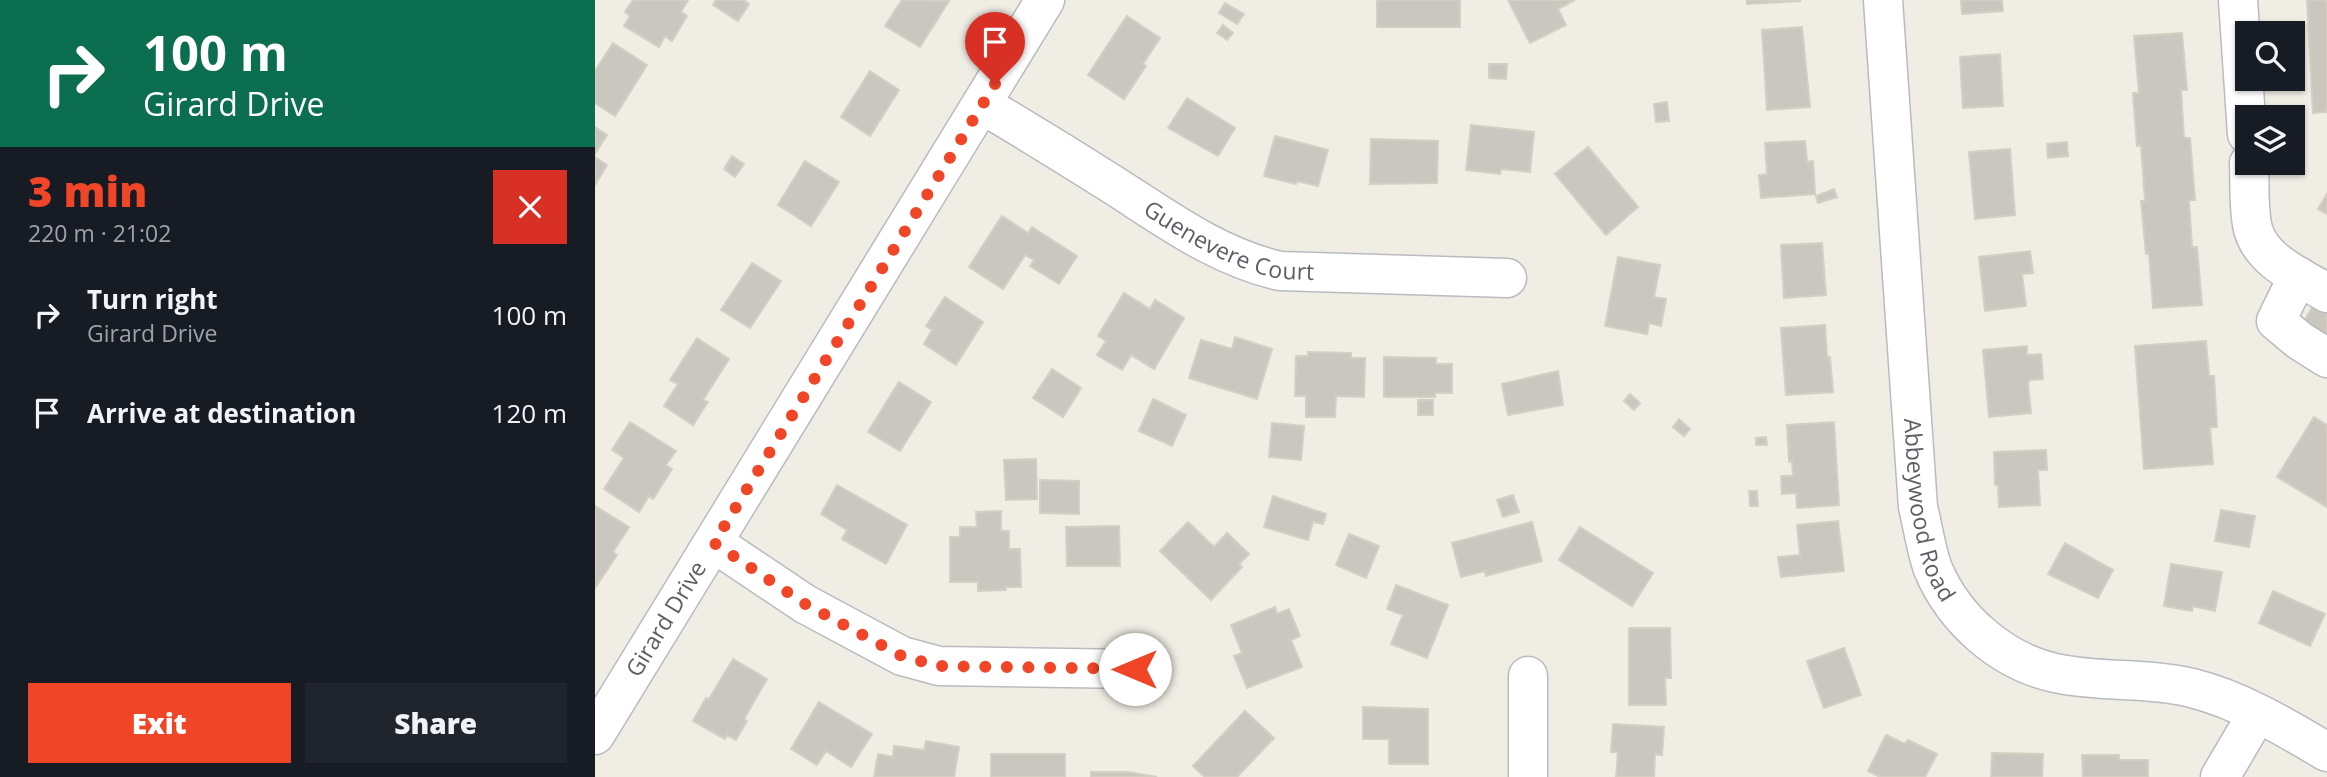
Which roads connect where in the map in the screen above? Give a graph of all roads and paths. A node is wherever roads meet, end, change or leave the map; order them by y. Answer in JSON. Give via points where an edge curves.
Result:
{"nodes":[{"id":1,"x":1045,"y":0,"type":"edge"},
{"id":2,"x":1883,"y":0,"type":"edge"},
{"id":3,"x":2238,"y":0,"type":"edge"},
{"id":4,"x":983,"y":104,"type":"junction"},
{"id":5,"x":2245,"y":105,"type":"edge"},
{"id":6,"x":2250,"y":175,"type":"edge"},
{"id":7,"x":1507,"y":278,"type":"dead end"},
{"id":8,"x":2312,"y":284,"type":"edge"},
{"id":9,"x":2327,"y":358,"type":"edge"},
{"id":10,"x":714,"y":543,"type":"junction"},
{"id":11,"x":1135,"y":669,"type":"dead end"},
{"id":12,"x":1528,"y":676,"type":"dead end"},
{"id":13,"x":2257,"y":714,"type":"junction"},
{"id":14,"x":595,"y":735,"type":"edge"},
{"id":15,"x":2327,"y":752,"type":"edge"},
{"id":16,"x":1528,"y":777,"type":"edge"},
{"id":17,"x":2220,"y":777,"type":"edge"}],
"edges":[{"from":1,"to":4,"type":"street","name":"Girard Drive"},
{"from":2,"to":13,"type":"street","name":"Abbeywood Road","via":[[1918,507],[1933,568],[1947,595],[1986,639],[2024,663],[2055,673],[2191,688]]},
{"from":3,"to":5,"type":"street"},
{"from":4,"to":7,"type":"street","name":"Guenevere Court","via":[[1177,226],[1250,264],[1280,271]]},
{"from":4,"to":10,"type":"street","name":"Girard Drive"},
{"from":6,"to":8,"type":"street","via":[[2253,229],[2262,248],[2282,267]]},
{"from":8,"to":9,"type":"street","via":[[2276,321]]},
{"from":10,"to":11,"type":"street","via":[[805,604],[902,656],[939,666]]},
{"from":10,"to":14,"type":"street","name":"Girard Drive"},
{"from":12,"to":16,"type":"street"},
{"from":13,"to":15,"type":"street","name":"Abbeywood Road"},
{"from":13,"to":17,"type":"street"}]}
